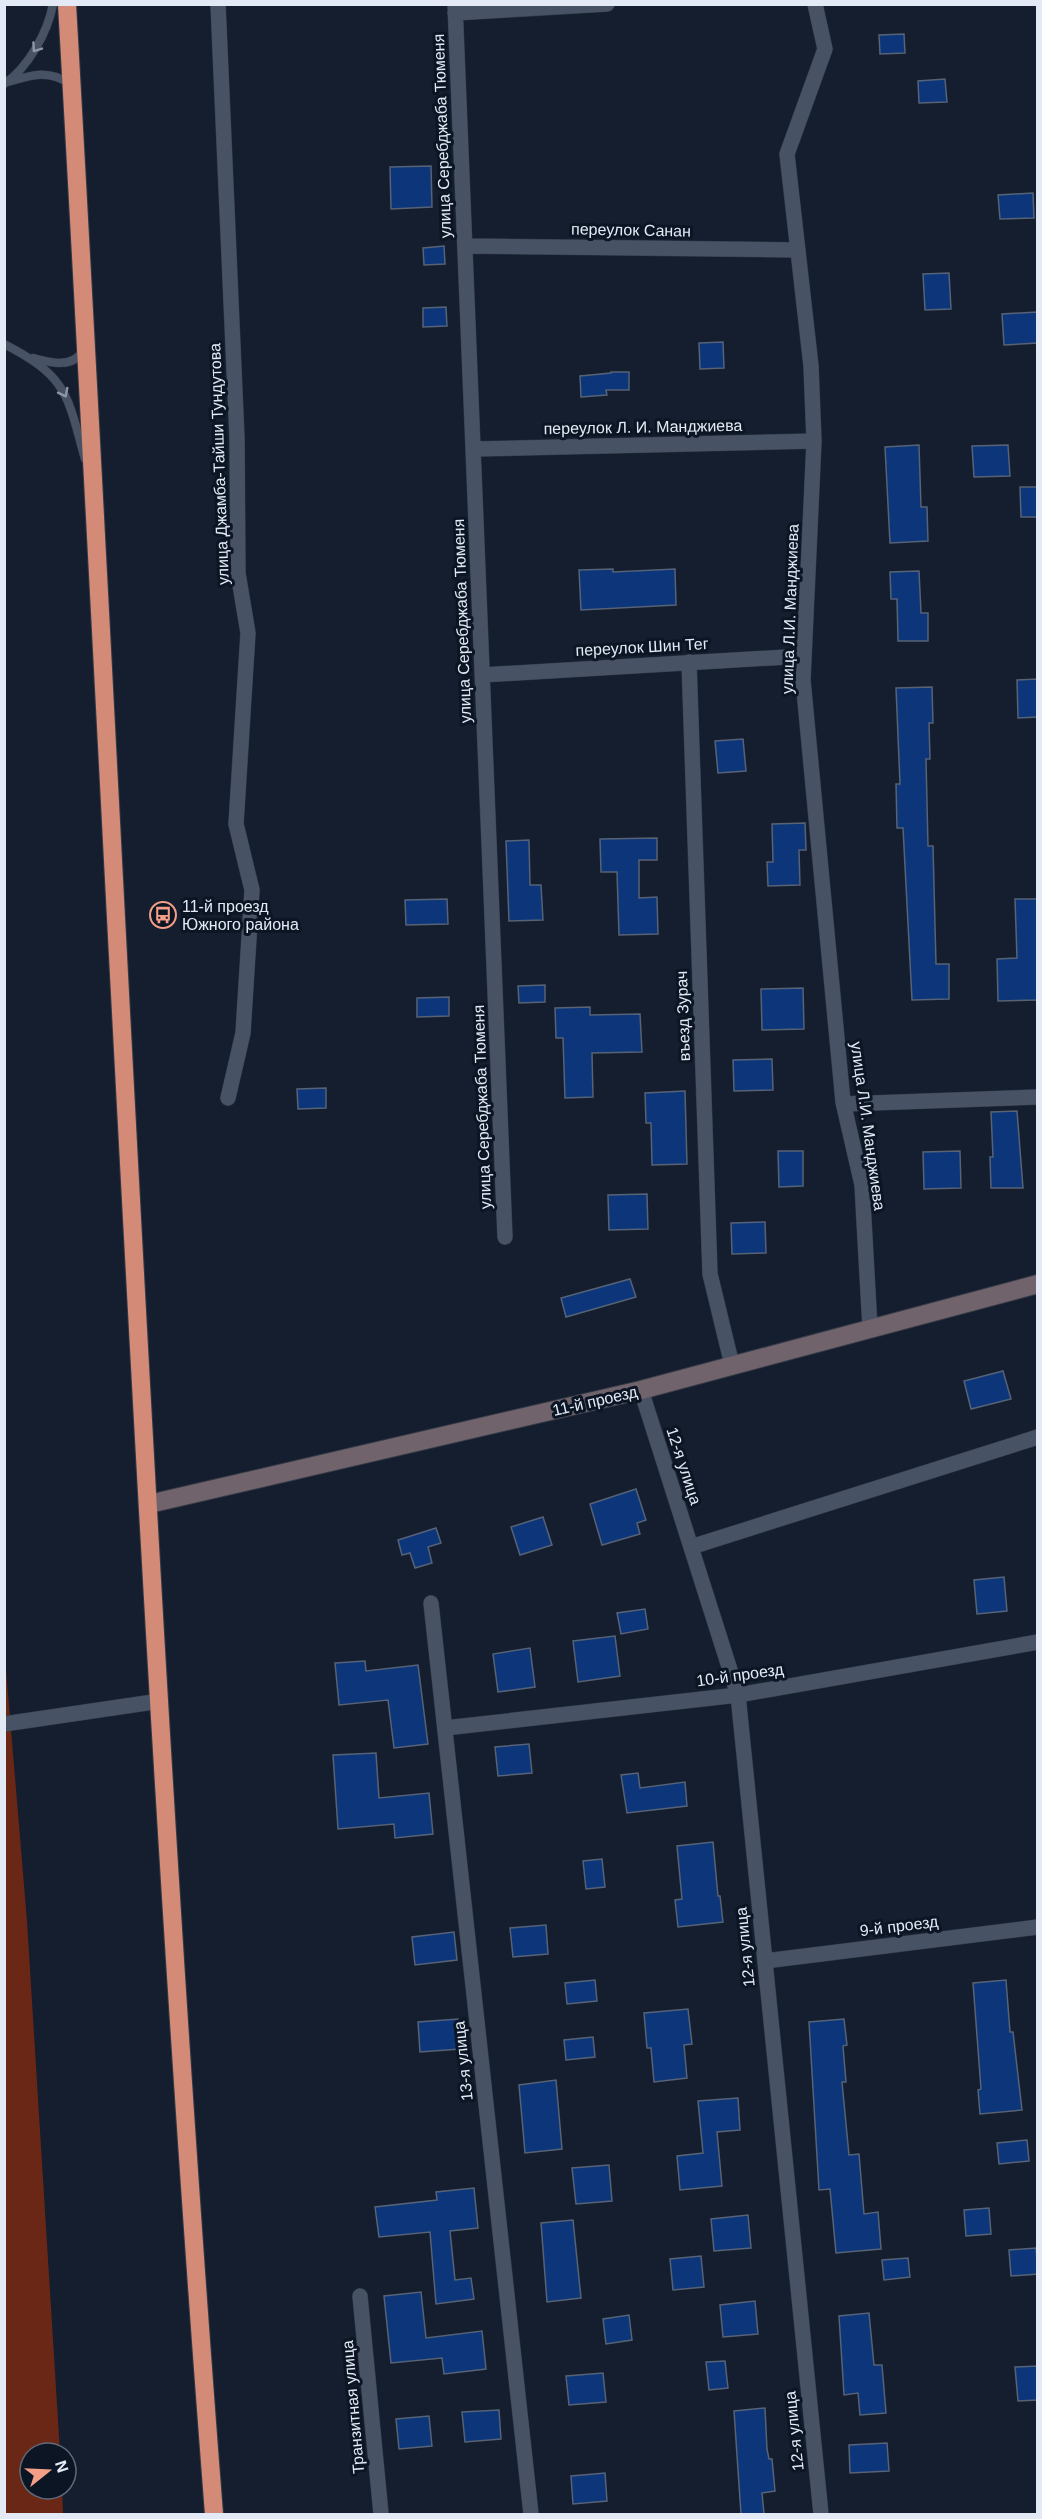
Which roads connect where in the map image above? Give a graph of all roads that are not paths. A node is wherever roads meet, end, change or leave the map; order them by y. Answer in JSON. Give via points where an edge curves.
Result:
{"nodes":[{"id":1,"x":53,"y":4,"type":"edge"},
{"id":2,"x":67,"y":4,"type":"edge"},
{"id":3,"x":218,"y":4,"type":"edge"},
{"id":4,"x":607,"y":4,"type":"edge"},
{"id":5,"x":815,"y":4,"type":"edge"},
{"id":6,"x":455,"y":9,"type":"edge"},
{"id":7,"x":6,"y":83,"type":"edge"},
{"id":8,"x":71,"y":85,"type":"junction"},
{"id":9,"x":465,"y":246,"type":"junction"},
{"id":10,"x":798,"y":250,"type":"junction"},
{"id":11,"x":4,"y":344,"type":"edge"},
{"id":12,"x":86,"y":347,"type":"junction"},
{"id":13,"x":29,"y":356,"type":"junction"},
{"id":14,"x":814,"y":441,"type":"junction"},
{"id":15,"x":473,"y":449,"type":"junction"},
{"id":16,"x":95,"y":498,"type":"junction"},
{"id":17,"x":804,"y":656,"type":"junction"},
{"id":18,"x":689,"y":663,"type":"junction"},
{"id":19,"x":482,"y":675,"type":"junction"},
{"id":20,"x":1038,"y":1097,"type":"edge"},
{"id":21,"x":228,"y":1098,"type":"dead end"},
{"id":22,"x":844,"y":1104,"type":"junction"},
{"id":23,"x":506,"y":1237,"type":"dead end"},
{"id":24,"x":1038,"y":1284,"type":"edge"},
{"id":25,"x":870,"y":1329,"type":"junction"},
{"id":26,"x":732,"y":1365,"type":"junction"},
{"id":27,"x":641,"y":1390,"type":"junction"},
{"id":28,"x":1038,"y":1437,"type":"edge"},
{"id":29,"x":149,"y":1504,"type":"junction"},
{"id":30,"x":691,"y":1547,"type":"junction"},
{"id":31,"x":431,"y":1603,"type":"dead end"},
{"id":32,"x":1038,"y":1642,"type":"edge"},
{"id":33,"x":738,"y":1695,"type":"junction"},
{"id":34,"x":160,"y":1701,"type":"junction"},
{"id":35,"x":4,"y":1724,"type":"edge"},
{"id":36,"x":445,"y":1728,"type":"junction"},
{"id":37,"x":1038,"y":1927,"type":"edge"},
{"id":38,"x":765,"y":1961,"type":"junction"},
{"id":39,"x":360,"y":2296,"type":"dead end"},
{"id":40,"x":214,"y":2514,"type":"edge"},
{"id":41,"x":381,"y":2514,"type":"edge"},
{"id":42,"x":531,"y":2514,"type":"edge"},
{"id":43,"x":821,"y":2514,"type":"edge"}],
"edges":[{"from":1,"to":7,"type":"lane","one_way":true,"via":[[50,23],[38,47]]},
{"from":2,"to":8,"type":"highway"},
{"from":3,"to":21,"type":"street","name":"улица Джамба-Тайши Тундутова","via":[[237,438],[238,573],[248,633],[236,824],[252,890],[243,1034]]},
{"from":4,"to":6,"type":"street"},
{"from":5,"to":10,"type":"street","name":"улица Л.И. Манджиева","via":[[825,49],[787,154]]},
{"from":6,"to":9,"type":"street","name":"улица Серебджаба Тюменя"},
{"from":7,"to":8,"type":"lane","via":[[43,75],[58,76]]},
{"from":8,"to":12,"type":"highway"},
{"from":9,"to":10,"type":"street","name":"переулок Санан"},
{"from":9,"to":15,"type":"street","name":"улица Серебджаба Тюменя"},
{"from":10,"to":14,"type":"street","name":"улица Л.И. Манджиева","via":[[811,366]]},
{"from":11,"to":13,"type":"lane"},
{"from":12,"to":13,"type":"lane","via":[[78,359],[64,363]]},
{"from":12,"to":16,"type":"highway"},
{"from":13,"to":16,"type":"lane","one_way":true,"via":[[56,379],[67,397]]},
{"from":14,"to":15,"type":"street","name":"переулок Л. И. Манджиева"},
{"from":14,"to":17,"type":"street","name":"улица Л.И. Манджиева"},
{"from":15,"to":19,"type":"street","name":"улица Серебджаба Тюменя"},
{"from":16,"to":29,"type":"highway"},
{"from":17,"to":18,"type":"street","name":"переулок Шин Тег"},
{"from":17,"to":22,"type":"street","name":"улица Л.И. Манджиева","via":[[803,680]]},
{"from":18,"to":19,"type":"street","name":"переулок Шин Тег"},
{"from":18,"to":26,"type":"street","name":"въезд Зурач","via":[[711,1274]]},
{"from":19,"to":23,"type":"street","name":"улица Серебджаба Тюменя"},
{"from":20,"to":22,"type":"street"},
{"from":22,"to":25,"type":"street","name":"улица Л.И. Манджиева","via":[[862,1185]]},
{"from":24,"to":25,"type":"street","name":"11-й проезд"},
{"from":25,"to":26,"type":"street","name":"11-й проезд"},
{"from":26,"to":27,"type":"street","name":"11-й проезд"},
{"from":27,"to":29,"type":"street","name":"11-й проезд"},
{"from":27,"to":30,"type":"street","name":"12-я улица"},
{"from":28,"to":30,"type":"street"},
{"from":29,"to":34,"type":"highway"},
{"from":30,"to":33,"type":"street","name":"12-я улица"},
{"from":31,"to":36,"type":"street","name":"13-я улица"},
{"from":32,"to":33,"type":"street","name":"10-й проезд"},
{"from":33,"to":36,"type":"street","name":"10-й проезд"},
{"from":33,"to":38,"type":"street","name":"12-я улица"},
{"from":34,"to":35,"type":"street"},
{"from":34,"to":40,"type":"highway"},
{"from":36,"to":42,"type":"street","name":"13-я улица"},
{"from":37,"to":38,"type":"street","name":"9-й проезд"},
{"from":38,"to":43,"type":"street","name":"12-я улица"},
{"from":39,"to":41,"type":"street","name":"Транзитная улица"}]}
